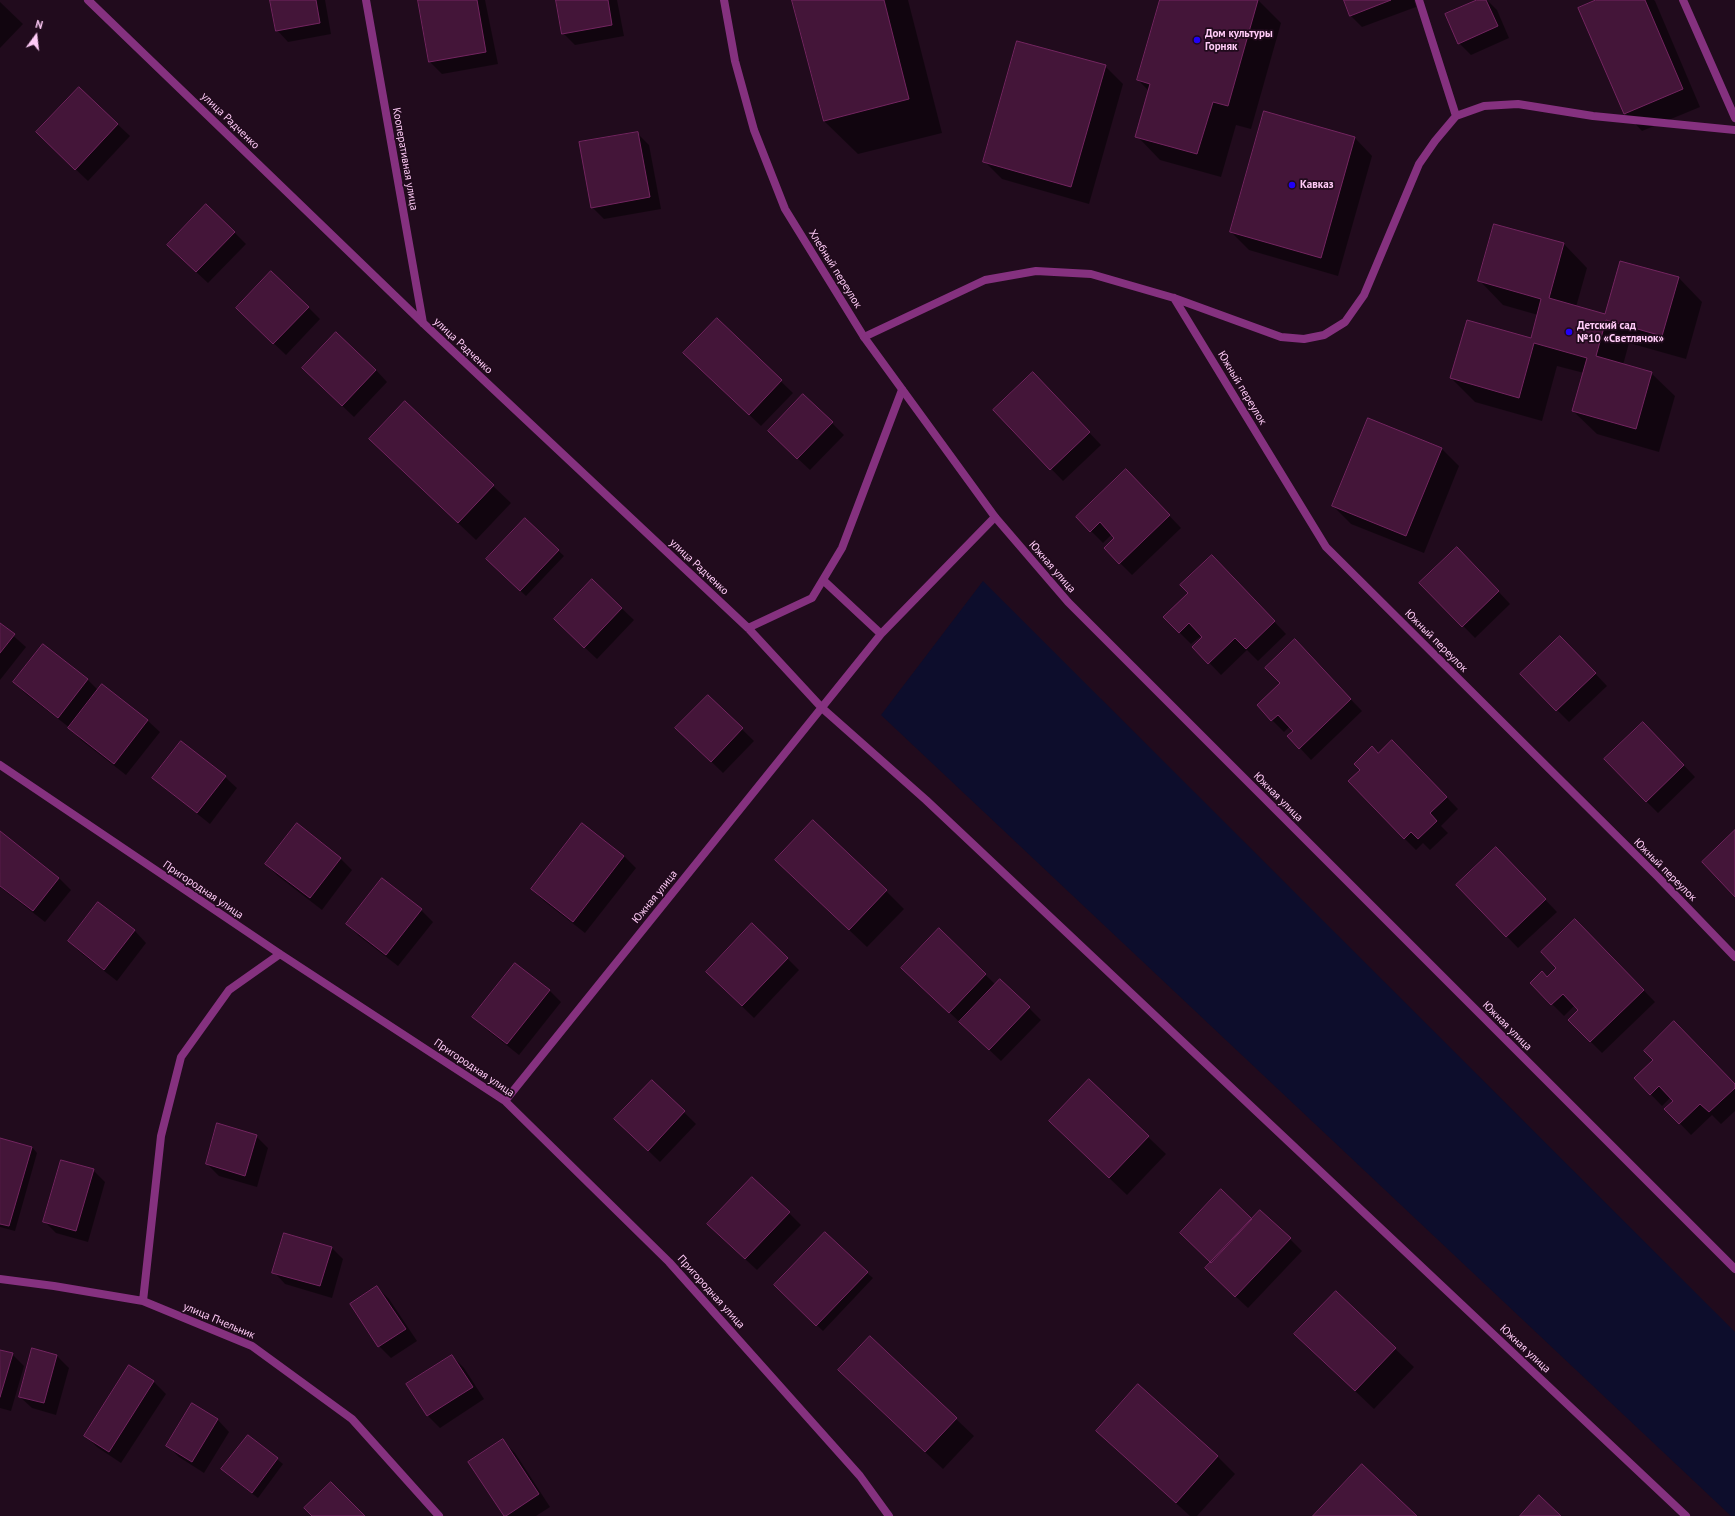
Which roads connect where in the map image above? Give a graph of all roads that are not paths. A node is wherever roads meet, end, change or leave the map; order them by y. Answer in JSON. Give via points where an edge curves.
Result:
{"nodes":[{"id":1,"x":88,"y":0,"type":"edge"},
{"id":2,"x":366,"y":0,"type":"edge"},
{"id":3,"x":724,"y":0,"type":"edge"},
{"id":4,"x":1419,"y":0,"type":"edge"},
{"id":5,"x":1683,"y":0,"type":"edge"},
{"id":6,"x":1456,"y":116,"type":"junction"},
{"id":7,"x":1735,"y":118,"type":"edge"},
{"id":8,"x":1735,"y":130,"type":"edge"},
{"id":9,"x":1174,"y":298,"type":"junction"},
{"id":10,"x":423,"y":323,"type":"junction"},
{"id":11,"x":864,"y":337,"type":"junction"},
{"id":12,"x":902,"y":390,"type":"junction"},
{"id":13,"x":995,"y":517,"type":"junction"},
{"id":14,"x":823,"y":580,"type":"junction"},
{"id":15,"x":748,"y":628,"type":"junction"},
{"id":16,"x":881,"y":634,"type":"junction"},
{"id":17,"x":822,"y":708,"type":"junction"},
{"id":18,"x":0,"y":765,"type":"edge"},
{"id":19,"x":280,"y":954,"type":"junction"},
{"id":20,"x":1735,"y":957,"type":"edge"},
{"id":21,"x":505,"y":1101,"type":"junction"},
{"id":22,"x":1735,"y":1269,"type":"edge"},
{"id":23,"x":0,"y":1279,"type":"edge"},
{"id":24,"x":143,"y":1301,"type":"junction"},
{"id":25,"x":439,"y":1516,"type":"edge"},
{"id":26,"x":889,"y":1516,"type":"edge"},
{"id":27,"x":1686,"y":1516,"type":"edge"}],
"edges":[{"from":1,"to":10,"type":"street","name":"улица Радченко"},
{"from":2,"to":10,"type":"street","name":"Кооперативная улица"},
{"from":3,"to":11,"type":"street","name":"Хлебный переулок","via":[[735,61],[754,130],[785,209]]},
{"from":4,"to":6,"type":"street"},
{"from":5,"to":7,"type":"street"},
{"from":6,"to":8,"type":"street","via":[[1484,106],[1518,104],[1593,116]]},
{"from":6,"to":9,"type":"street","via":[[1420,164],[1364,295],[1345,322],[1324,335],[1304,339],[1282,337]]},
{"from":9,"to":11,"type":"street","via":[[1091,274],[1036,271],[986,280]]},
{"from":9,"to":20,"type":"street","name":"Южный переулок","via":[[1326,547]]},
{"from":10,"to":15,"type":"street","name":"улица Радченко"},
{"from":11,"to":12,"type":"street","name":"Хлебный переулок"},
{"from":12,"to":13,"type":"street","name":"Хлебный переулок"},
{"from":12,"to":14,"type":"street","via":[[842,548]]},
{"from":13,"to":16,"type":"street","name":"Южная улица"},
{"from":13,"to":22,"type":"street","name":"Южная улица","via":[[1068,602]]},
{"from":14,"to":15,"type":"street","via":[[812,598]]},
{"from":14,"to":16,"type":"street"},
{"from":15,"to":17,"type":"street","name":"улица Радченко"},
{"from":16,"to":17,"type":"street","name":"Южная улица"},
{"from":17,"to":21,"type":"street","name":"Южная улица"},
{"from":17,"to":27,"type":"street","name":"Южная улица","via":[[932,806]]},
{"from":18,"to":19,"type":"street","name":"Пригородная улица"},
{"from":19,"to":21,"type":"street","name":"Пригородная улица"},
{"from":19,"to":24,"type":"street","via":[[229,990],[181,1057],[161,1136]]},
{"from":21,"to":26,"type":"street","name":"Пригородная улица","via":[[669,1262],[860,1476]]},
{"from":23,"to":24,"type":"street","name":"улица Пчельник"},
{"from":24,"to":25,"type":"street","name":"улица Пчельник","via":[[252,1346],[352,1419]]}]}
